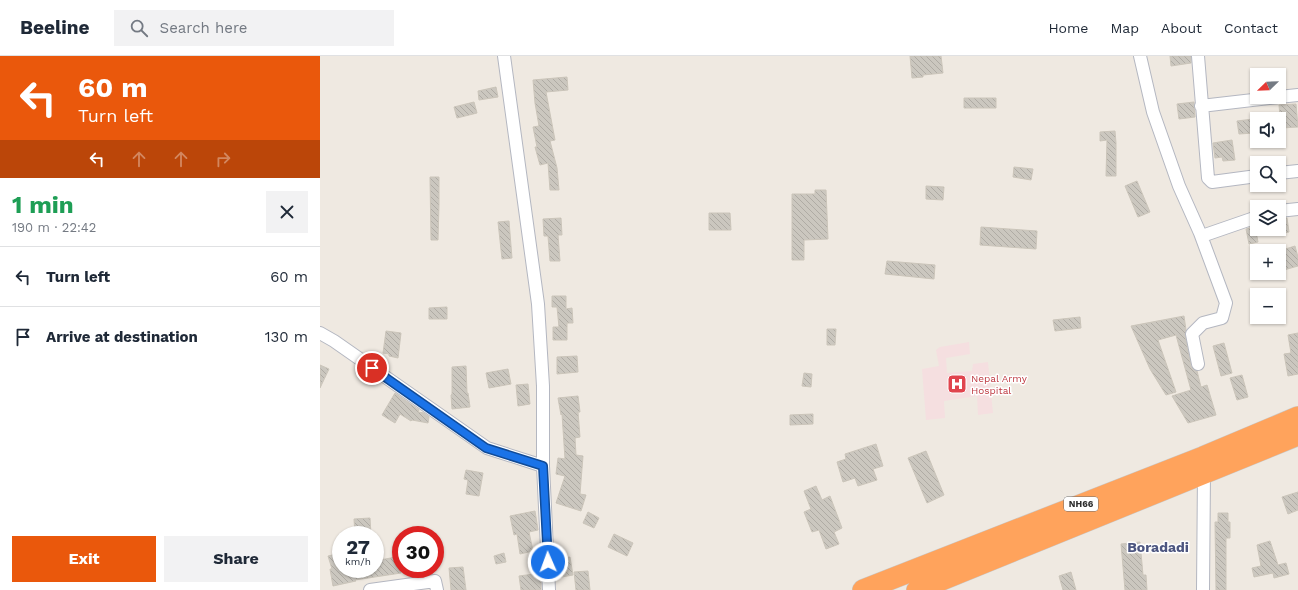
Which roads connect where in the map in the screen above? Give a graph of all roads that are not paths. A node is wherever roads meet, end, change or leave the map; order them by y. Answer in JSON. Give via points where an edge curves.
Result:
{"nodes":[{"id":1,"x":504,"y":56,"type":"edge"},
{"id":2,"x":1140,"y":56,"type":"edge"},
{"id":3,"x":1198,"y":56,"type":"edge"},
{"id":4,"x":1298,"y":95,"type":"edge"},
{"id":5,"x":1286,"y":96,"type":"edge"},
{"id":6,"x":1250,"y":100,"type":"edge"},
{"id":7,"x":1201,"y":106,"type":"junction"},
{"id":8,"x":1298,"y":171,"type":"edge"},
{"id":9,"x":1286,"y":172,"type":"edge"},
{"id":10,"x":1250,"y":177,"type":"edge"},
{"id":11,"x":1298,"y":209,"type":"edge"},
{"id":12,"x":1286,"y":210,"type":"edge"},
{"id":13,"x":1250,"y":219,"type":"edge"},
{"id":14,"x":1202,"y":236,"type":"junction"},
{"id":15,"x":320,"y":333,"type":"edge"},
{"id":16,"x":1198,"y":364,"type":"dead end"},
{"id":17,"x":1298,"y":417,"type":"edge"},
{"id":18,"x":1298,"y":435,"type":"edge"},
{"id":19,"x":543,"y":466,"type":"junction"},
{"id":20,"x":1204,"y":473,"type":"junction"},
{"id":21,"x":370,"y":590,"type":"edge"},
{"id":22,"x":437,"y":590,"type":"edge"},
{"id":23,"x":549,"y":590,"type":"edge"},
{"id":24,"x":863,"y":590,"type":"edge"},
{"id":25,"x":917,"y":590,"type":"edge"},
{"id":26,"x":1203,"y":590,"type":"edge"}],
"edges":[{"from":1,"to":19,"type":"street","via":[[538,304],[544,386]]},
{"from":2,"to":14,"type":"street","via":[[1156,120],[1179,186]]},
{"from":3,"to":7,"type":"street"},
{"from":4,"to":5,"type":"street"},
{"from":6,"to":7,"type":"street"},
{"from":7,"to":10,"type":"street","via":[[1209,180],[1212,182]]},
{"from":8,"to":9,"type":"street"},
{"from":11,"to":12,"type":"street"},
{"from":13,"to":14,"type":"street"},
{"from":14,"to":16,"type":"street","via":[[1226,303],[1222,318],[1203,324],[1192,334]]},
{"from":15,"to":19,"type":"street","via":[[341,345],[486,448]]},
{"from":17,"to":24,"type":"highway","number":"NH66"},
{"from":18,"to":20,"type":"highway","number":"NH66"},
{"from":19,"to":23,"type":"street"},
{"from":20,"to":25,"type":"highway","number":"NH66"},
{"from":20,"to":26,"type":"street"},
{"from":21,"to":22,"type":"street","via":[[435,581]]}]}
